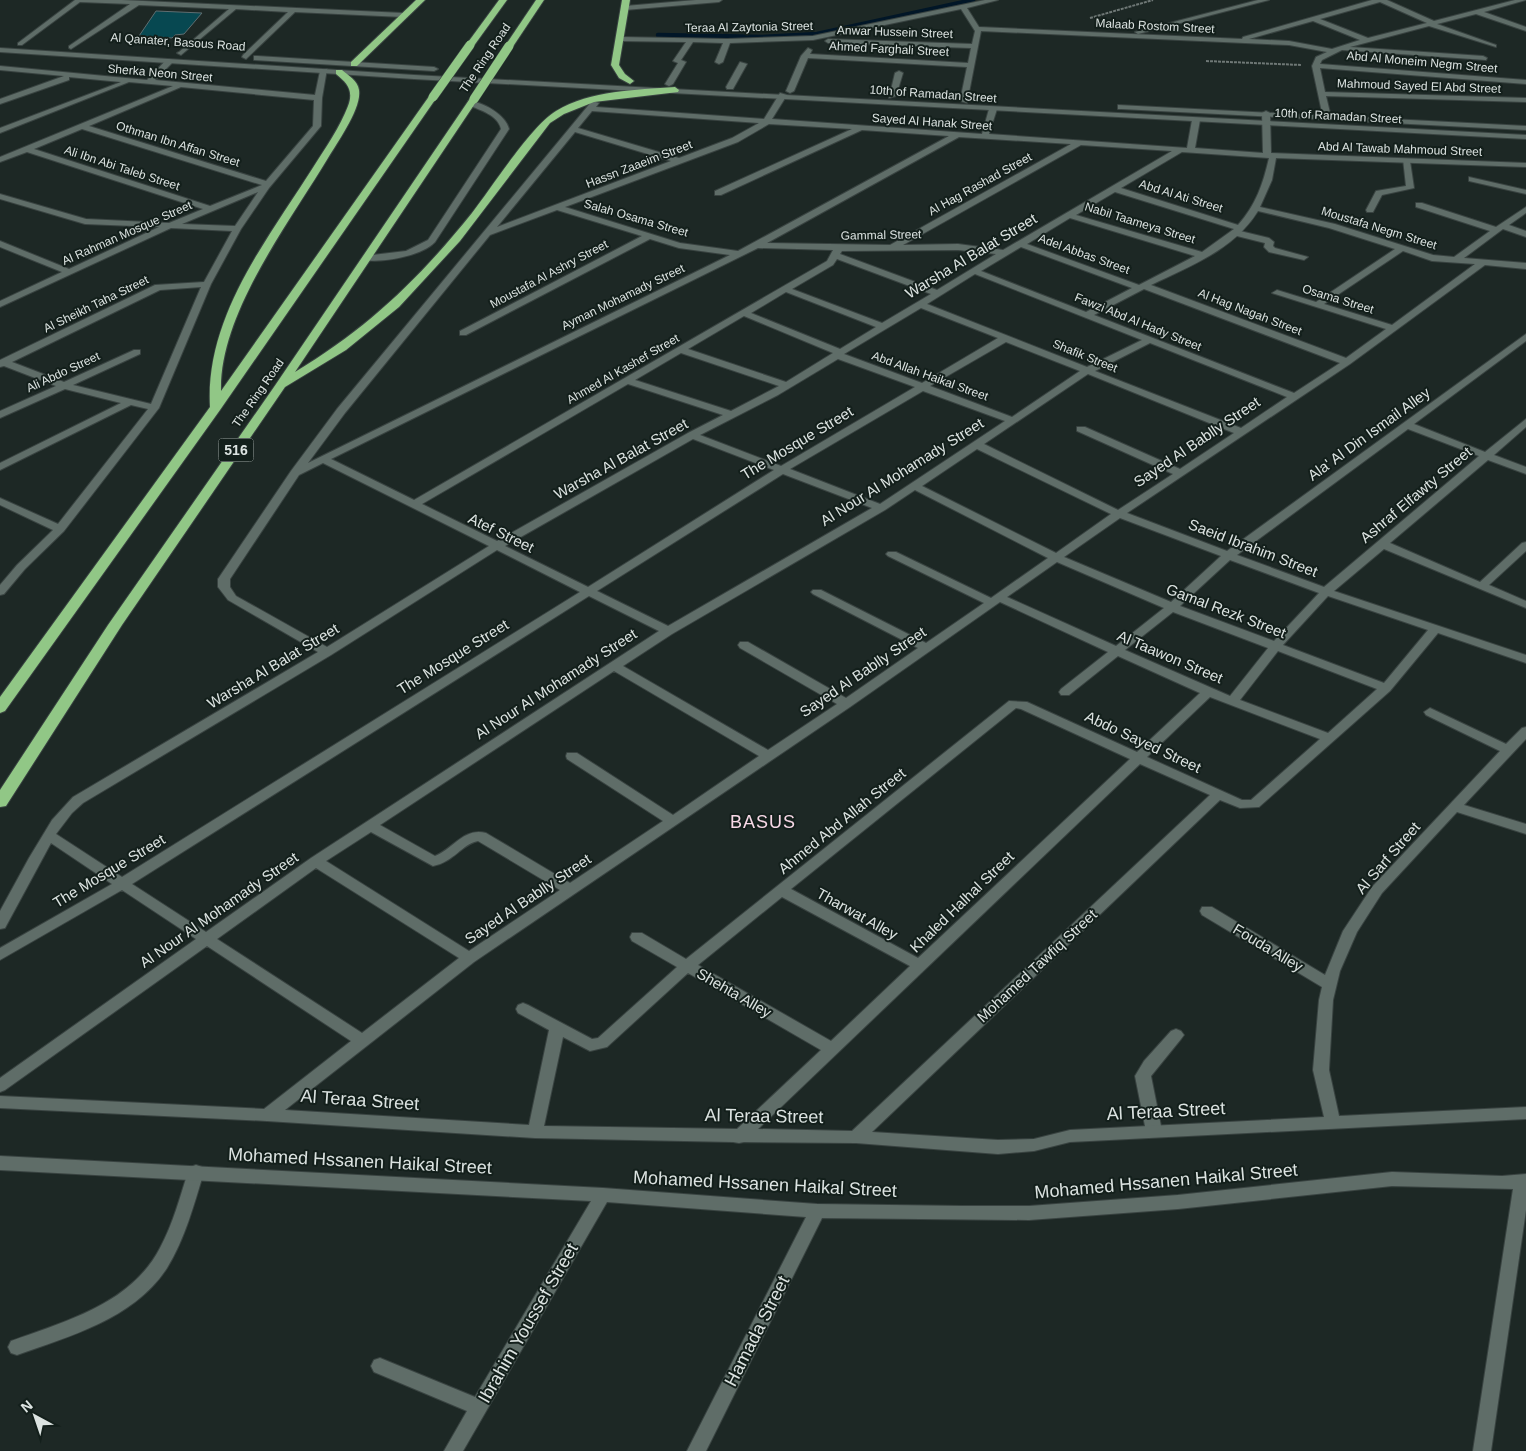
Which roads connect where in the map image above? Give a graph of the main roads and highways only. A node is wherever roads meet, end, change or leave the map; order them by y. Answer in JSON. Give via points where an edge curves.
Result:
{"nodes":[{"id":1,"x":422,"y":0,"type":"edge"},
{"id":2,"x":503,"y":0,"type":"edge"},
{"id":3,"x":540,"y":0,"type":"edge"},
{"id":4,"x":626,"y":4,"type":"edge"},
{"id":5,"x":354,"y":64,"type":"road end"},
{"id":6,"x":339,"y":72,"type":"road end"},
{"id":7,"x":630,"y":81,"type":"road end"},
{"id":8,"x":672,"y":87,"type":"road end"},
{"id":9,"x":279,"y":388,"type":"junction"},
{"id":10,"x":216,"y":407,"type":"junction"},
{"id":11,"x":0,"y":708,"type":"edge"},
{"id":12,"x":0,"y":802,"type":"edge"}],
"edges":[{"from":1,"to":5,"type":"highway"},
{"from":2,"to":10,"type":"highway","name":"The Ring Road","number":"516","bridge":true},
{"from":3,"to":9,"type":"highway","name":"The Ring Road","number":"516","bridge":true},
{"from":4,"to":7,"type":"highway","via":[[615,65]]},
{"from":6,"to":10,"type":"highway","via":[[355,90],[353,105],[242,294],[222,340],[214,386]]},
{"from":8,"to":9,"type":"highway","via":[[599,98],[568,107],[547,121],[443,255],[395,306],[363,333]]},
{"from":9,"to":12,"type":"highway","name":"The Ring Road","number":"516","via":[[115,625]]},
{"from":10,"to":11,"type":"highway","name":"The Ring Road","number":"516"}]}
